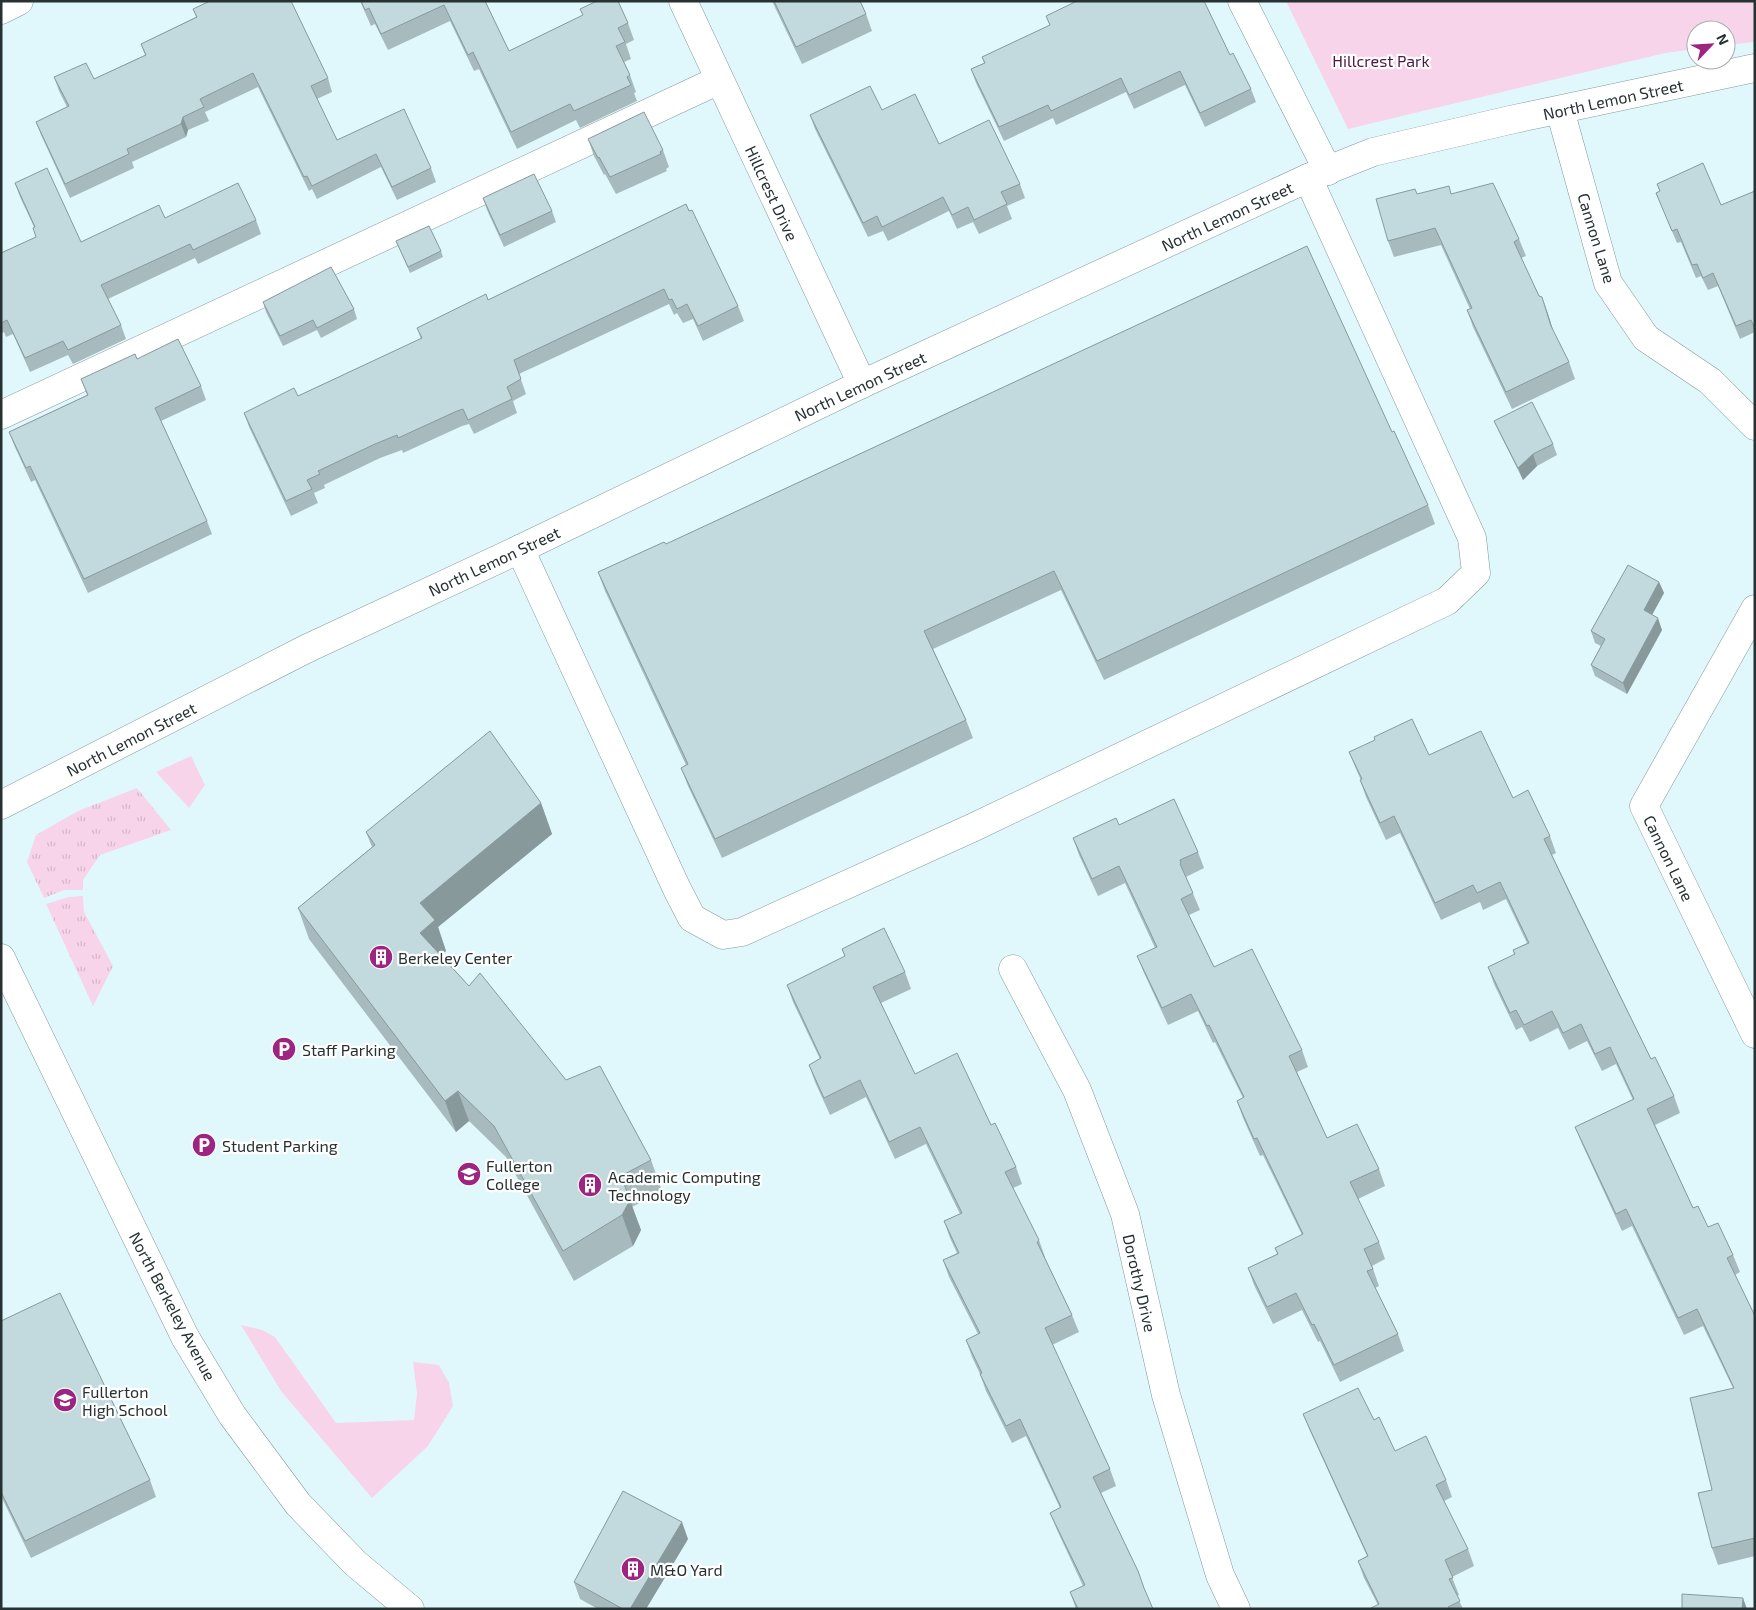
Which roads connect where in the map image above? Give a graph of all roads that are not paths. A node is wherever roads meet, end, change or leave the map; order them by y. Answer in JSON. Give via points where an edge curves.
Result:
{"nodes":[{"id":1,"x":19,"y":1,"type":"edge"},
{"id":2,"x":682,"y":1,"type":"edge"},
{"id":3,"x":1242,"y":1,"type":"edge"},
{"id":4,"x":1,"y":10,"type":"edge"},
{"id":5,"x":1755,"y":68,"type":"edge"},
{"id":6,"x":719,"y":80,"type":"junction"},
{"id":7,"x":1560,"y":110,"type":"junction"},
{"id":8,"x":1318,"y":175,"type":"junction"},
{"id":9,"x":862,"y":384,"type":"junction"},
{"id":10,"x":1,"y":415,"type":"edge"},
{"id":11,"x":1755,"y":426,"type":"edge"},
{"id":12,"x":520,"y":549,"type":"junction"},
{"id":13,"x":1755,"y":609,"type":"edge"},
{"id":14,"x":1,"y":805,"type":"edge"},
{"id":15,"x":1,"y":958,"type":"edge"},
{"id":16,"x":1013,"y":969,"type":"dead end"},
{"id":17,"x":1755,"y":1034,"type":"edge"},
{"id":18,"x":410,"y":1609,"type":"edge"},
{"id":19,"x":1236,"y":1609,"type":"edge"}],
"edges":[{"from":1,"to":4,"type":"street"},
{"from":2,"to":6,"type":"street","name":"Hillcrest Drive"},
{"from":3,"to":8,"type":"street"},
{"from":5,"to":7,"type":"street","name":"North Lemon Street"},
{"from":6,"to":9,"type":"street","name":"Hillcrest Drive"},
{"from":6,"to":10,"type":"street"},
{"from":7,"to":8,"type":"street","name":"North Lemon Street","via":[[1373,152]]},
{"from":7,"to":11,"type":"street","name":"Cannon Lane","via":[[1608,283],[1646,338],[1710,381]]},
{"from":8,"to":9,"type":"street","name":"North Lemon Street"},
{"from":8,"to":12,"type":"street","via":[[1472,538],[1476,573],[1447,601],[972,828],[742,932],[723,935],[702,925],[692,918],[677,889]]},
{"from":9,"to":12,"type":"street","name":"North Lemon Street"},
{"from":12,"to":14,"type":"street","name":"North Lemon Street","via":[[306,649]]},
{"from":13,"to":17,"type":"street","name":"Cannon Lane","via":[[1644,806]]},
{"from":15,"to":18,"type":"street","name":"North Berkeley Avenue","via":[[185,1337],[232,1415],[298,1504],[355,1563]]},
{"from":16,"to":19,"type":"street","name":"Dorothy Drive","via":[[1077,1090],[1125,1214],[1166,1395],[1220,1575]]}]}
